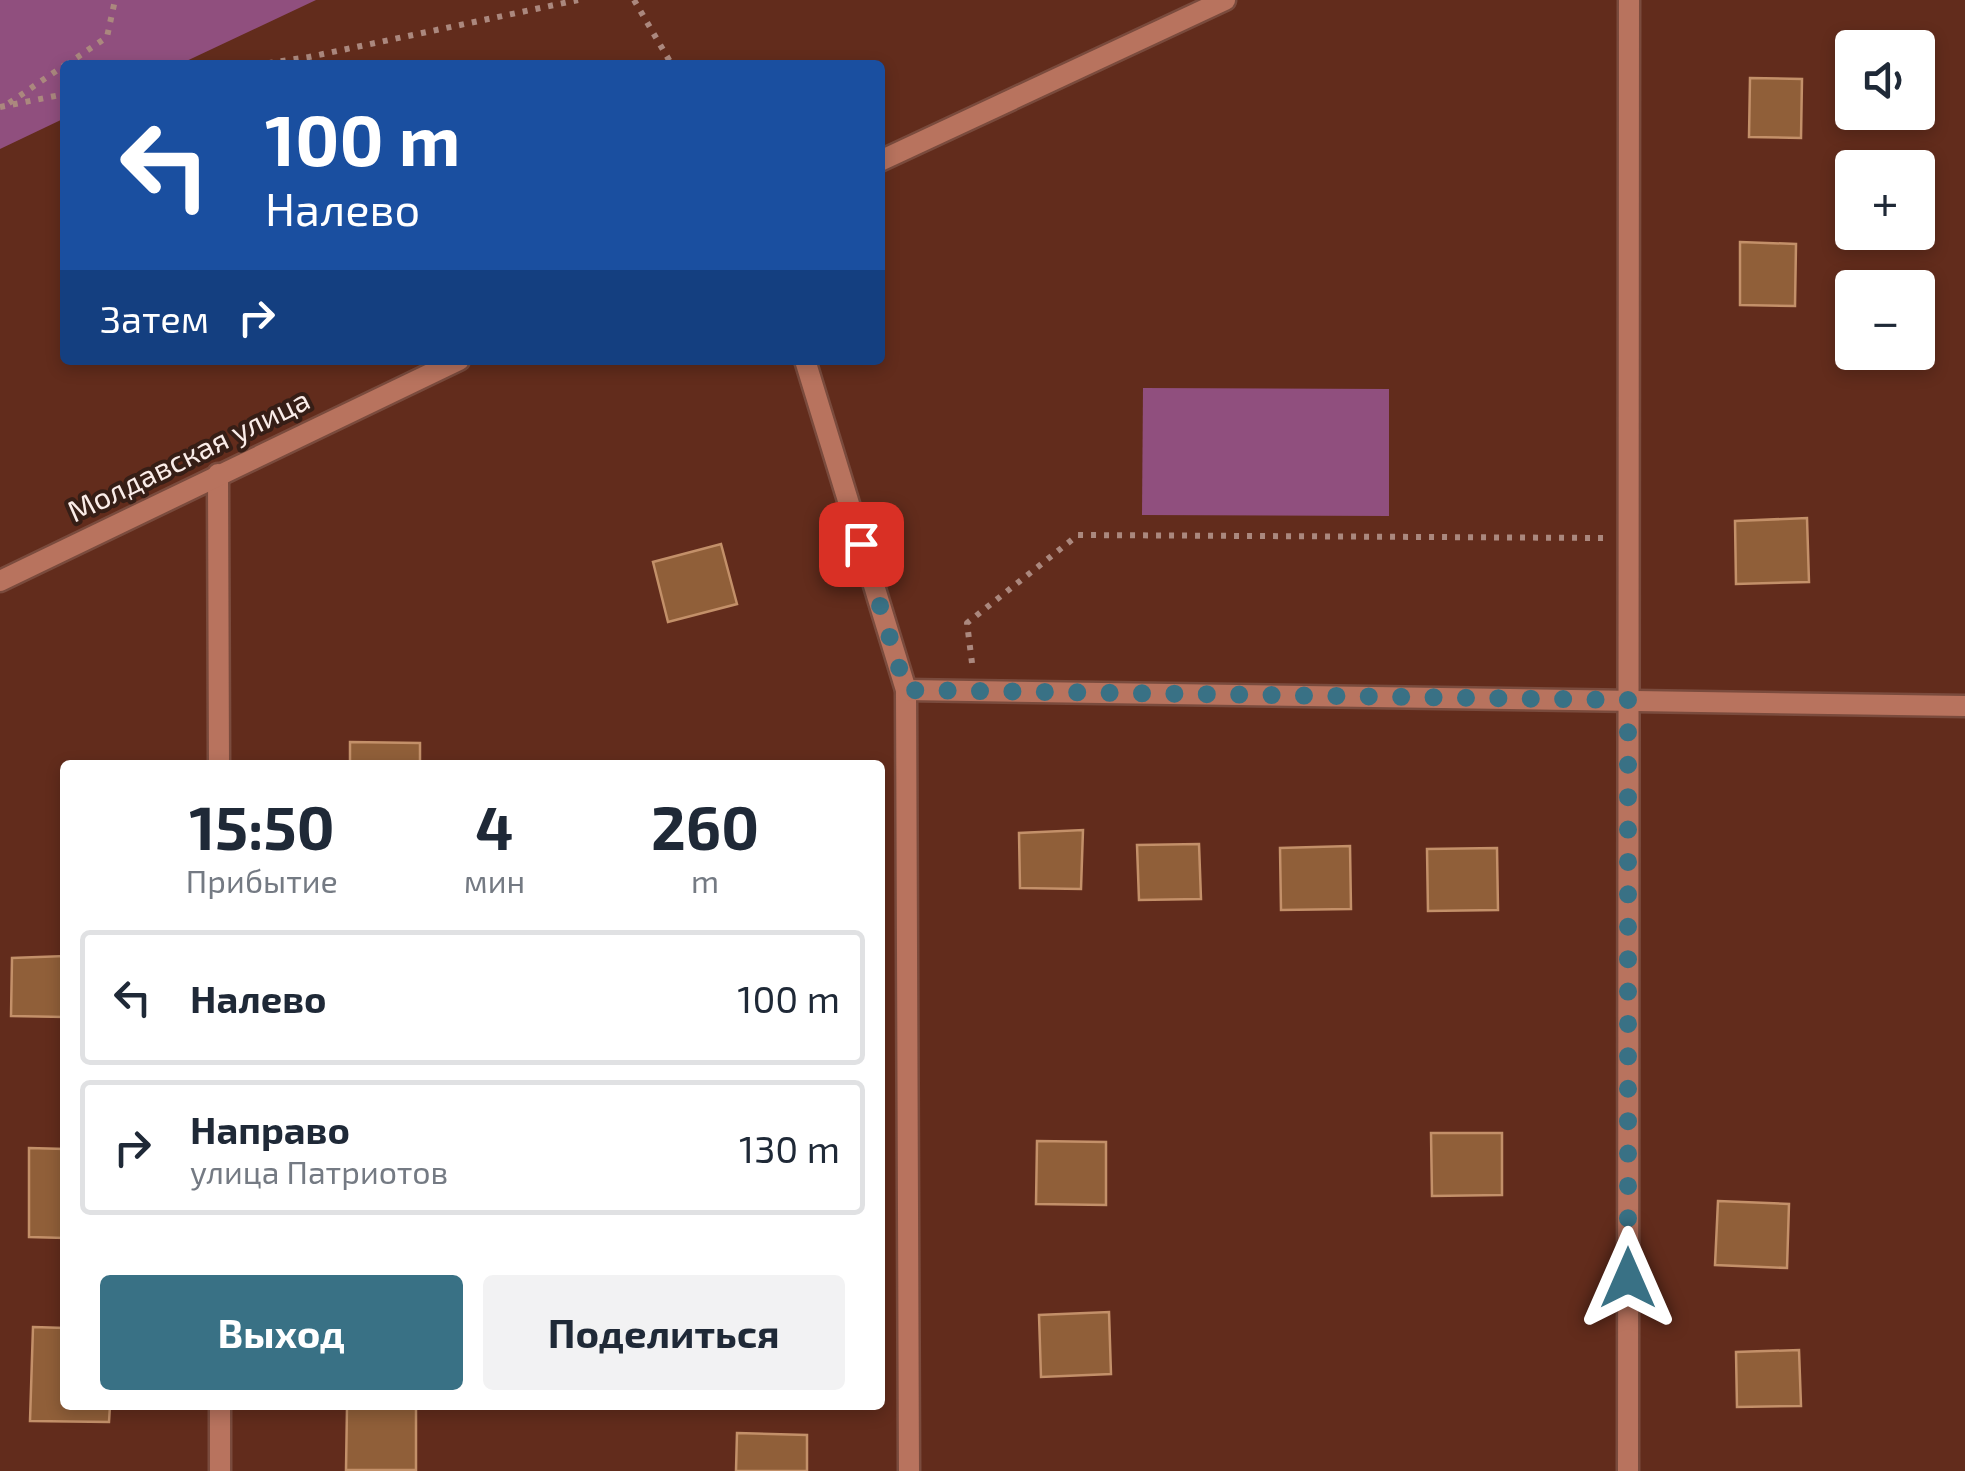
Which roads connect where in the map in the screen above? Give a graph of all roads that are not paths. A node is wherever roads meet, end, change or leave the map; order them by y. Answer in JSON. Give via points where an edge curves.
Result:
{"nodes":[{"id":1,"x":1225,"y":0,"type":"edge"},
{"id":2,"x":1629,"y":0,"type":"edge"},
{"id":3,"x":885,"y":160,"type":"edge"},
{"id":4,"x":448,"y":365,"type":"edge"},
{"id":5,"x":807,"y":365,"type":"edge"},
{"id":6,"x":218,"y":474,"type":"junction"},
{"id":7,"x":0,"y":580,"type":"edge"},
{"id":8,"x":906,"y":690,"type":"junction"},
{"id":9,"x":1628,"y":700,"type":"junction"},
{"id":10,"x":1965,"y":706,"type":"edge"},
{"id":11,"x":219,"y":760,"type":"edge"},
{"id":12,"x":220,"y":1410,"type":"edge"},
{"id":13,"x":220,"y":1471,"type":"edge"},
{"id":14,"x":909,"y":1471,"type":"edge"},
{"id":15,"x":1628,"y":1471,"type":"edge"}],
"edges":[{"from":1,"to":3,"type":"street"},
{"from":2,"to":9,"type":"street"},
{"from":4,"to":6,"type":"street","name":"Молдавская улица"},
{"from":5,"to":8,"type":"street"},
{"from":6,"to":7,"type":"street","name":"Молдавская улица"},
{"from":6,"to":11,"type":"street"},
{"from":8,"to":9,"type":"street"},
{"from":8,"to":14,"type":"street"},
{"from":9,"to":10,"type":"street"},
{"from":9,"to":15,"type":"street"},
{"from":12,"to":13,"type":"street"}]}
